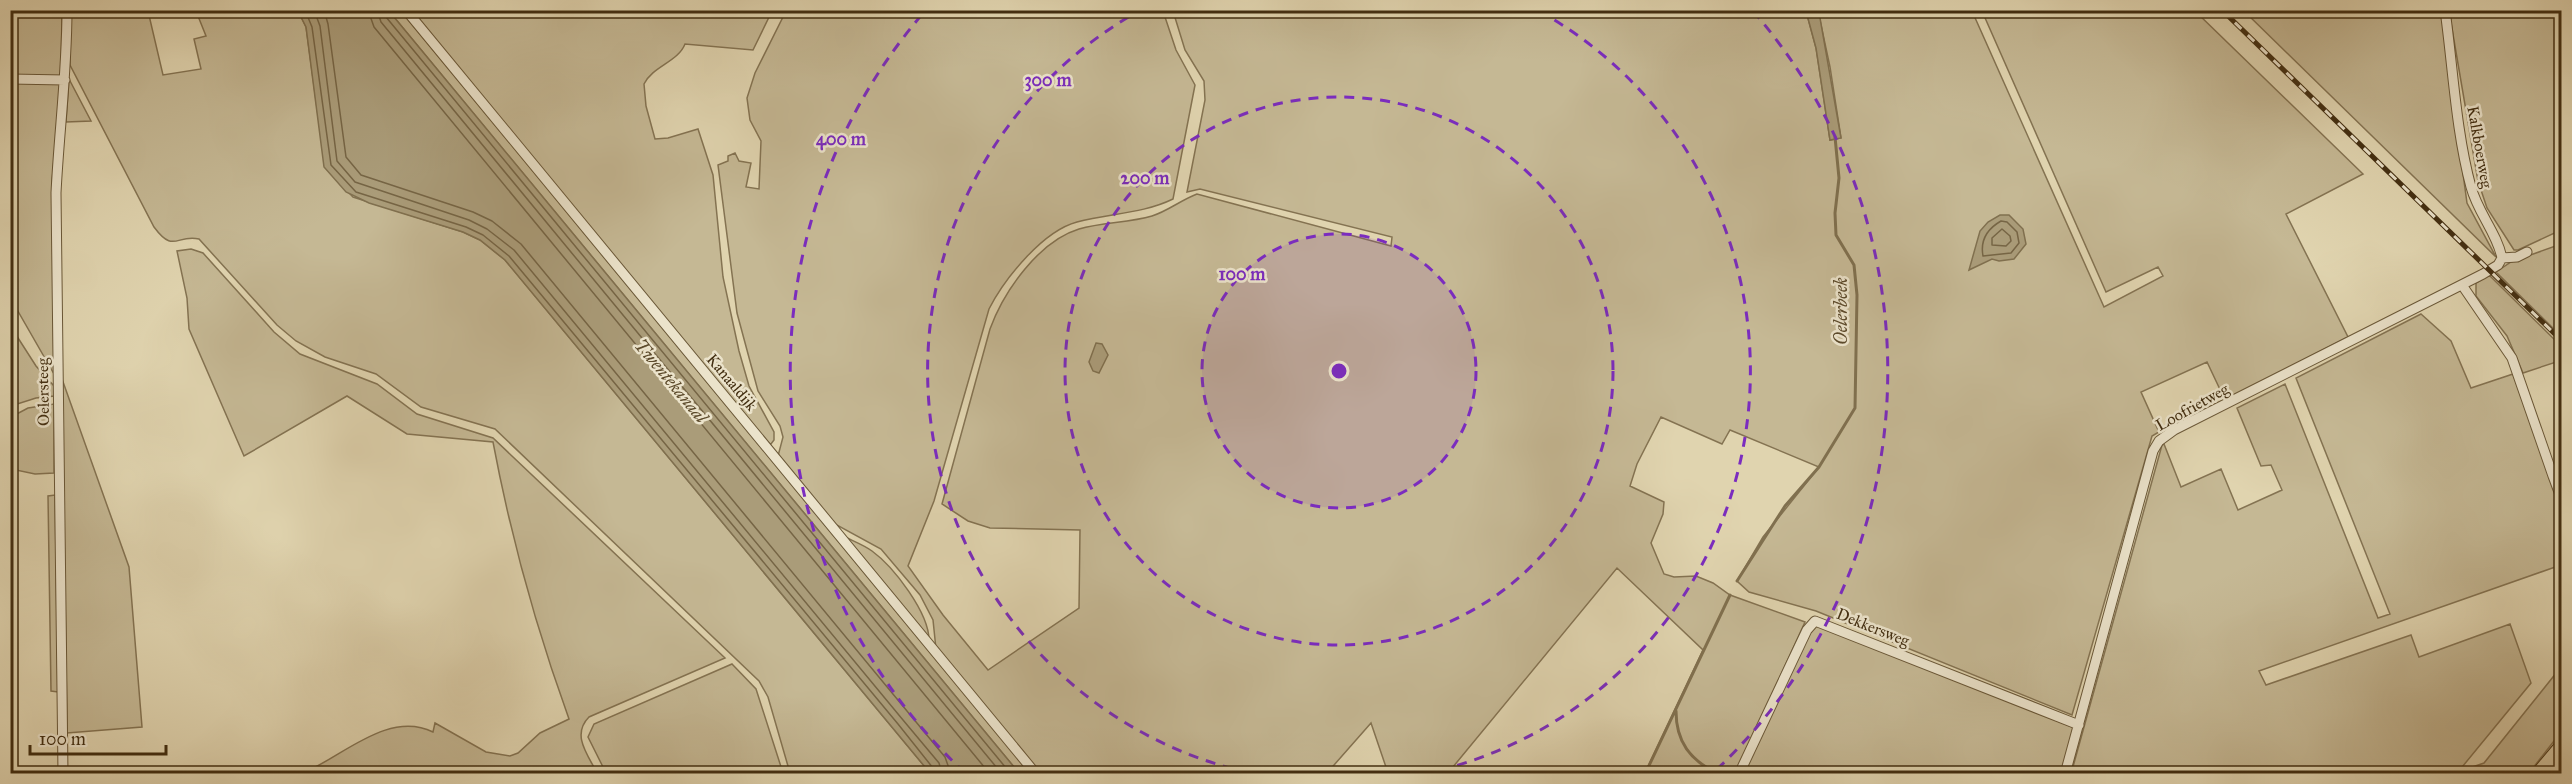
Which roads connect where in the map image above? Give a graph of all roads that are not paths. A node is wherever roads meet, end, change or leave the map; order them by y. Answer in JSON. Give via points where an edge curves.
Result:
{"nodes":[{"id":1,"x":67,"y":10,"type":"edge"},
{"id":2,"x":406,"y":10,"type":"edge"},
{"id":3,"x":2445,"y":10,"type":"edge"},
{"id":4,"x":10,"y":79,"type":"edge"},
{"id":5,"x":65,"y":80,"type":"junction"},
{"id":6,"x":2527,"y":252,"type":"dead end"},
{"id":7,"x":2502,"y":258,"type":"junction"},
{"id":8,"x":2462,"y":285,"type":"junction"},
{"id":9,"x":2557,"y":475,"type":"edge"},
{"id":10,"x":2562,"y":500,"type":"edge"},
{"id":11,"x":2079,"y":725,"type":"junction"},
{"id":12,"x":2562,"y":749,"type":"edge"},
{"id":13,"x":63,"y":774,"type":"edge"},
{"id":14,"x":1036,"y":774,"type":"edge"},
{"id":15,"x":1739,"y":774,"type":"edge"},
{"id":16,"x":2066,"y":774,"type":"edge"},
{"id":17,"x":2541,"y":774,"type":"edge"}],
"edges":[{"from":1,"to":5,"type":"street","name":"Oelersteeg"},
{"from":2,"to":14,"type":"street","name":"Kanaaldijk"},
{"from":3,"to":7,"type":"street","name":"Kalkboerweg","via":[[2470,185]]},
{"from":4,"to":5,"type":"street"},
{"from":5,"to":13,"type":"street","name":"Oelersteeg","via":[[56,193]]},
{"from":6,"to":7,"type":"street"},
{"from":7,"to":8,"type":"street","name":"Loofrietweg","via":[[2498,265]]},
{"from":8,"to":9,"type":"street","via":[[2512,358]]},
{"from":8,"to":11,"type":"street","name":"Loofrietweg","via":[[2159,441],[2152,452]]},
{"from":9,"to":10,"type":"street"},
{"from":11,"to":15,"type":"street","name":"Dekkersweg","via":[[1815,621],[1807,630]]},
{"from":11,"to":16,"type":"street","name":"Loofrietweg"},
{"from":12,"to":17,"type":"highway"}]}
